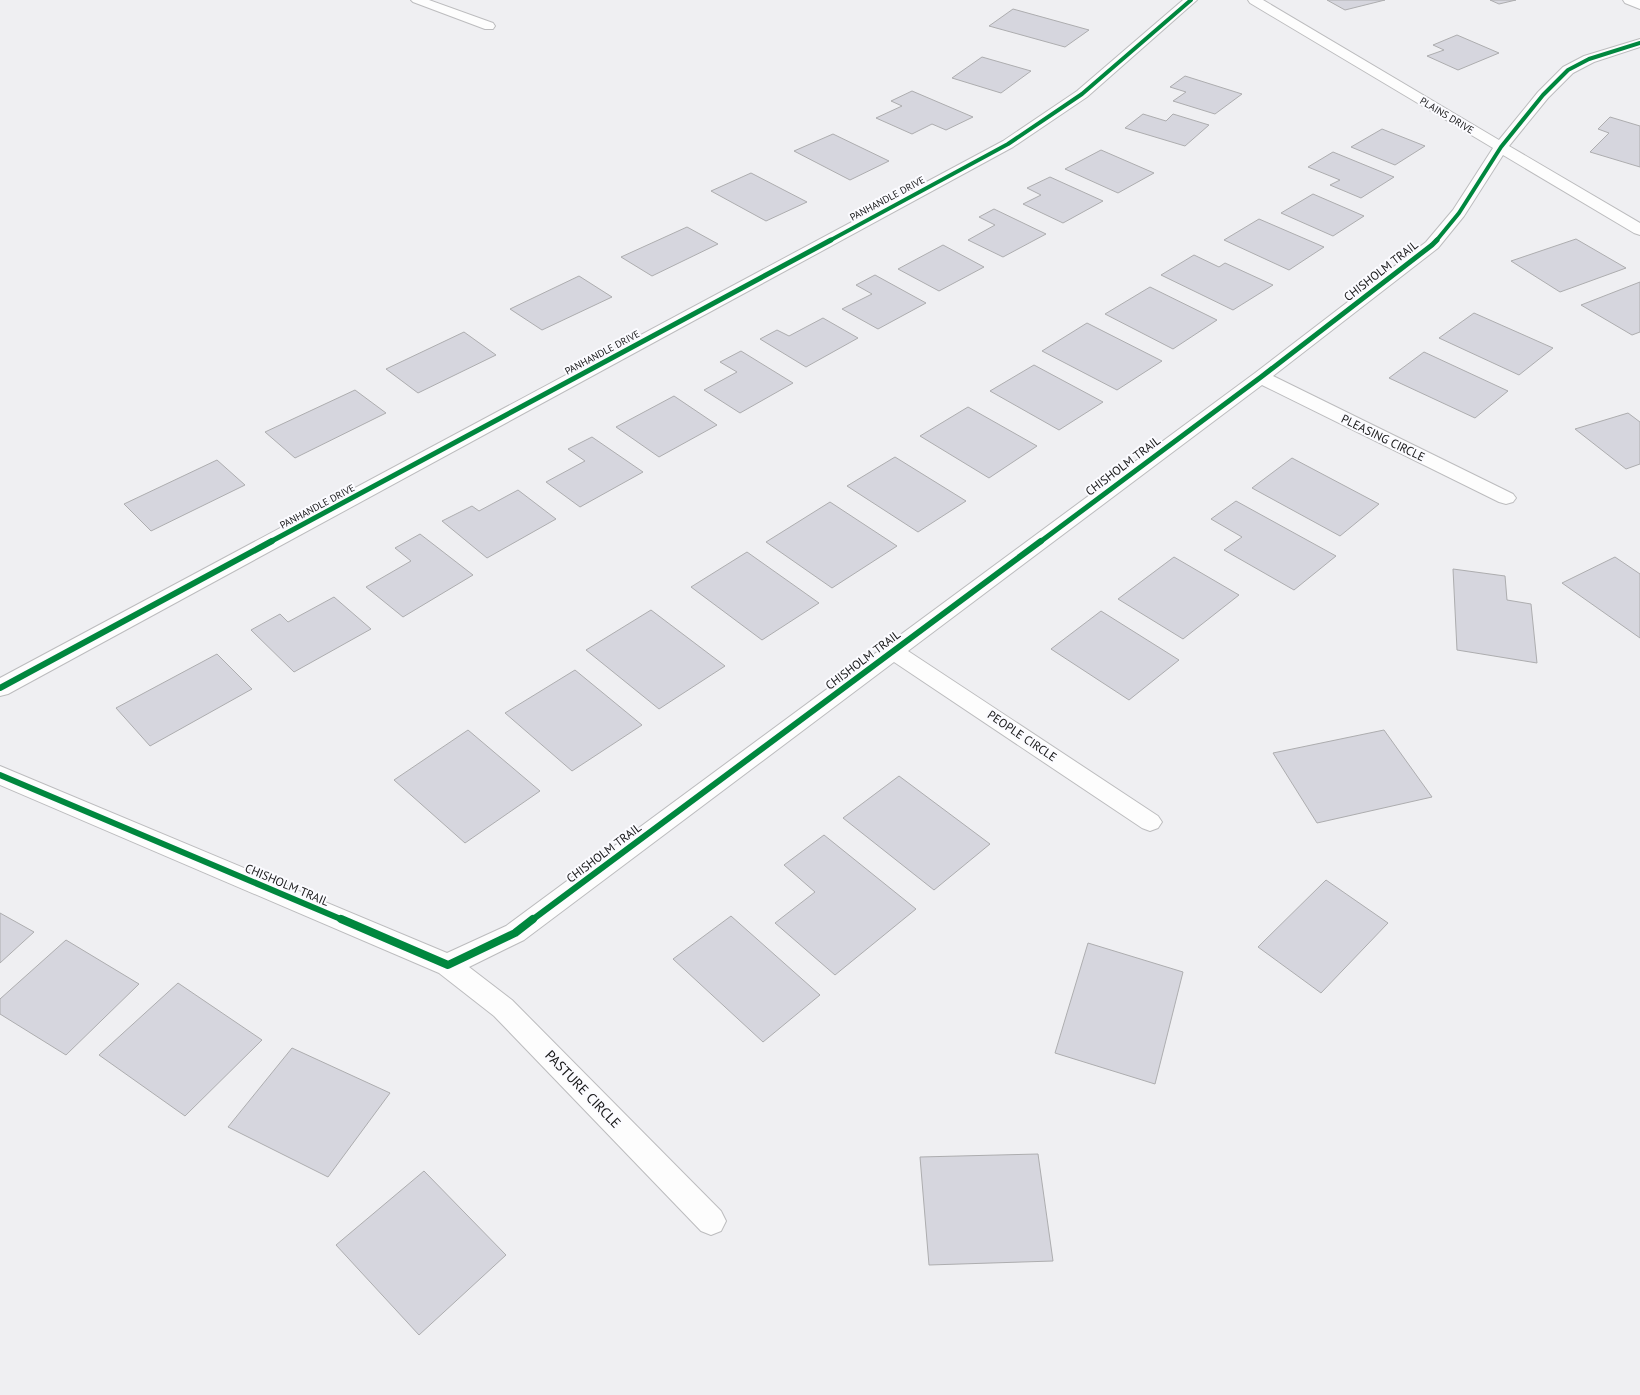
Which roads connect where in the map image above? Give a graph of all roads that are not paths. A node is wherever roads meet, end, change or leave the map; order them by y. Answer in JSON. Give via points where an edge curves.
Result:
{"nodes":[{"id":1,"x":417,"y":0,"type":"edge"},
{"id":2,"x":1191,"y":0,"type":"edge"},
{"id":3,"x":1254,"y":0,"type":"edge"},
{"id":4,"x":1629,"y":0,"type":"edge"},
{"id":5,"x":1640,"y":5,"type":"edge"},
{"id":6,"x":490,"y":26,"type":"dead end"},
{"id":7,"x":1640,"y":43,"type":"edge"},
{"id":8,"x":1501,"y":147,"type":"junction"},
{"id":9,"x":1640,"y":230,"type":"edge"},
{"id":10,"x":1260,"y":377,"type":"junction"},
{"id":11,"x":1506,"y":498,"type":"dead end"},
{"id":12,"x":893,"y":651,"type":"junction"},
{"id":13,"x":0,"y":688,"type":"edge"},
{"id":14,"x":0,"y":775,"type":"edge"},
{"id":15,"x":1150,"y":822,"type":"dead end"},
{"id":16,"x":448,"y":965,"type":"junction"},
{"id":17,"x":711,"y":1221,"type":"dead end"}],
"edges":[{"from":1,"to":6,"type":"lane"},
{"from":2,"to":13,"type":"street","name":"PANHANDLE DRIVE","via":[[1082,94],[1008,144]]},
{"from":3,"to":8,"type":"street","name":"PLAINS DRIVE"},
{"from":4,"to":5,"type":"street"},
{"from":7,"to":8,"type":"street","name":"CHISHOLM TRAIL","via":[[1589,59],[1568,70],[1543,95]]},
{"from":8,"to":9,"type":"street","name":"PLAINS DRIVE"},
{"from":8,"to":10,"type":"street","name":"CHISHOLM TRAIL","via":[[1459,213],[1432,245]]},
{"from":10,"to":11,"type":"street","name":"PLEASING CIRCLE"},
{"from":10,"to":12,"type":"street","name":"CHISHOLM TRAIL"},
{"from":12,"to":15,"type":"street","name":"PEOPLE CIRCLE"},
{"from":12,"to":16,"type":"street","name":"CHISHOLM TRAIL","via":[[515,933]]},
{"from":14,"to":16,"type":"street","name":"CHISHOLM TRAIL"},
{"from":16,"to":17,"type":"street","name":"PASTURE CIRCLE","via":[[503,1008]]}]}
